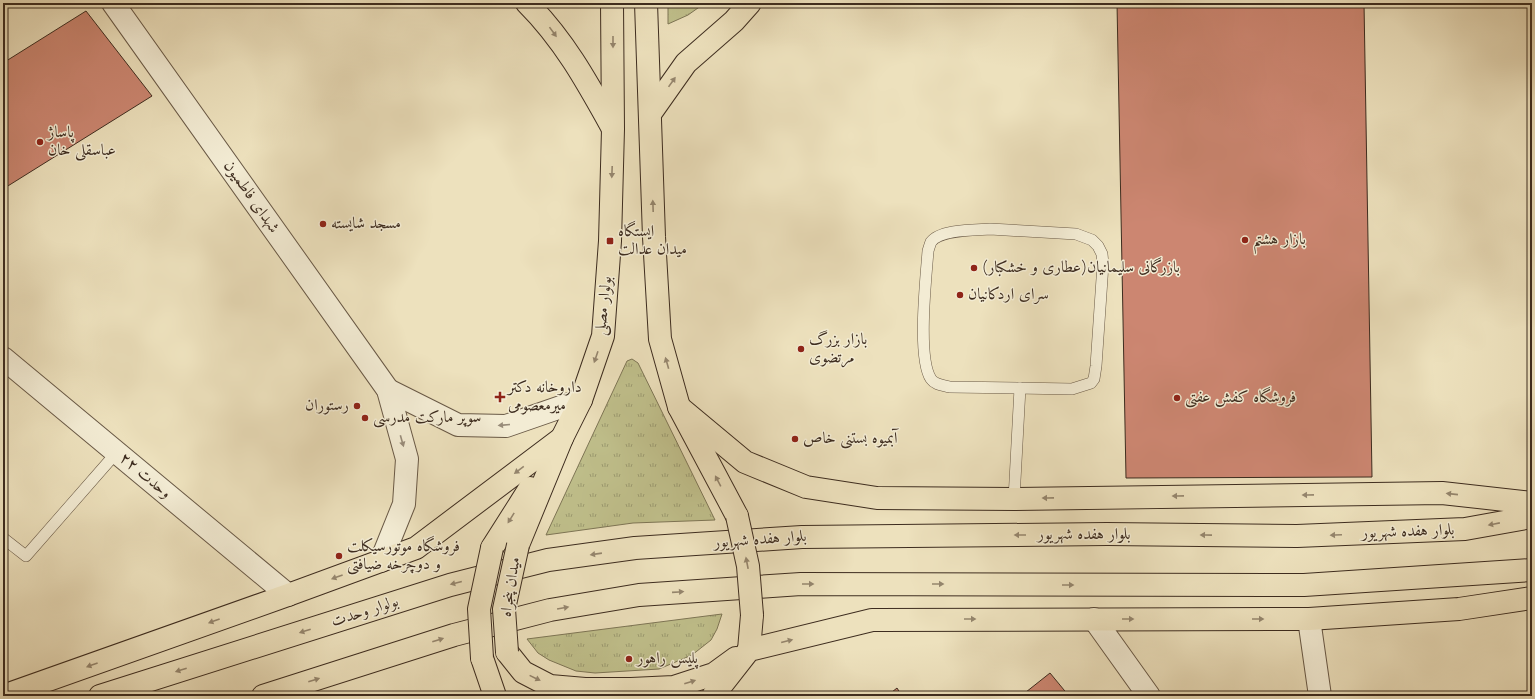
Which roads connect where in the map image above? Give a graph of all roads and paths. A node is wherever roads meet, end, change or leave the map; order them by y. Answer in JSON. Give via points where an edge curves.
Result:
{"nodes":[{"id":1,"x":113,"y":3,"type":"edge"},
{"id":2,"x":527,"y":3,"type":"edge"},
{"id":3,"x":612,"y":3,"type":"edge"},
{"id":4,"x":646,"y":3,"type":"edge"},
{"id":5,"x":750,"y":3,"type":"edge"},
{"id":6,"x":650,"y":114,"type":"junction"},
{"id":7,"x":613,"y":129,"type":"junction"},
{"id":8,"x":3,"y":358,"type":"edge"},
{"id":9,"x":1020,"y":388,"type":"junction"},
{"id":10,"x":388,"y":390,"type":"junction"},
{"id":11,"x":581,"y":400,"type":"junction"},
{"id":12,"x":679,"y":407,"type":"junction"},
{"id":13,"x":562,"y":438,"type":"junction"},
{"id":14,"x":117,"y":452,"type":"junction"},
{"id":15,"x":1014,"y":499,"type":"junction"},
{"id":16,"x":1532,"y":503,"type":"edge"},
{"id":17,"x":1532,"y":517,"type":"edge"},
{"id":18,"x":3,"y":538,"type":"edge"},
{"id":19,"x":518,"y":545,"type":"joint"},
{"id":20,"x":635,"y":548,"type":"joint"},
{"id":21,"x":381,"y":561,"type":"junction"},
{"id":22,"x":1532,"y":570,"type":"edge"},
{"id":23,"x":288,"y":595,"type":"junction"},
{"id":24,"x":1532,"y":598,"type":"edge"},
{"id":25,"x":1094,"y":618,"type":"junction"},
{"id":26,"x":1309,"y":619,"type":"junction"},
{"id":27,"x":749,"y":650,"type":"junction"},
{"id":28,"x":3,"y":696,"type":"edge"},
{"id":29,"x":100,"y":696,"type":"edge"},
{"id":30,"x":263,"y":696,"type":"edge"},
{"id":31,"x":495,"y":696,"type":"edge"},
{"id":32,"x":713,"y":696,"type":"edge"},
{"id":33,"x":1150,"y":696,"type":"edge"},
{"id":34,"x":1320,"y":696,"type":"edge"}],
"edges":[{"from":1,"to":10,"type":"street","name":"شهدای فاطمیون"},
{"from":2,"to":7,"type":"main road","one_way":true,"via":[[544,20],[579,68]]},
{"from":3,"to":7,"type":"main road","name":"بولوار مصلی","one_way":true},
{"from":4,"to":6,"type":"main road"},
{"from":6,"to":5,"type":"main road","one_way":true,"via":[[686,63],[734,21]]},
{"from":12,"to":6,"type":"main road","one_way":true,"via":[[660,339]]},
{"from":7,"to":11,"type":"main road","name":"بولوار مصلی","one_way":true,"via":[[610,241],[603,336]]},
{"from":8,"to":14,"type":"street","name":"وحدت ۲۲"},
{"from":9,"to":9,"type":"lane","via":[[1072,389],[1086,386],[1094,379],[1103,264],[1098,246],[1092,240],[1076,234],[990,229],[940,235],[932,241],[928,251],[923,333],[927,370],[932,380],[950,387]]},
{"from":9,"to":15,"type":"lane"},
{"from":11,"to":10,"type":"street","name":"شهدای فاطمیون","one_way":true,"via":[[506,426],[458,425]]},
{"from":10,"to":21,"type":"street","name":"شهدای فاطمیون","one_way":true,"via":[[407,459],[404,504]]},
{"from":11,"to":13,"type":"main road","name":"بولوار مصلی"},
{"from":12,"to":15,"type":"main road","via":[[745,462],[806,487],[877,498]]},
{"from":27,"to":12,"type":"main road","one_way":true,"bridge":true,"via":[[752,615],[748,566],[737,516]]},
{"from":13,"to":19,"type":"main road","name":"بولوار مصلی"},
{"from":13,"to":21,"type":"main road","one_way":true,"via":[[416,548]]},
{"from":13,"to":31,"type":"main road","one_way":true,"bridge":true,"via":[[492,548],[479,609],[482,658]]},
{"from":14,"to":18,"type":"lane","via":[[26,556]]},
{"from":14,"to":23,"type":"street","name":"وحدت ۲۲"},
{"from":16,"to":15,"type":"main road","one_way":true,"via":[[1442,493]]},
{"from":17,"to":20,"type":"main road","name":"بلوار هفده شهریور","one_way":true,"via":[[1465,529],[1297,536],[1107,534],[802,537]]},
{"from":19,"to":27,"type":"main road","name":"میدان پنجراه","one_way":true,"bridge":true,"via":[[504,609],[507,652],[523,672],[550,686],[585,689],[674,687],[714,674]]},
{"from":20,"to":29,"type":"main road","name":"بولوار وحدت","one_way":true,"via":[[548,560],[450,585]]},
{"from":21,"to":23,"type":"main road","one_way":true},
{"from":30,"to":22,"type":"main road","one_way":true,"via":[[454,635],[550,610],[639,595],[801,584],[1304,586]]},
{"from":23,"to":28,"type":"main road","one_way":true},
{"from":24,"to":26,"type":"main road","via":[[1459,609]]},
{"from":25,"to":26,"type":"main road","one_way":true},
{"from":27,"to":25,"type":"main road","one_way":true,"via":[[872,620]]},
{"from":25,"to":33,"type":"street"},
{"from":26,"to":34,"type":"street"},
{"from":27,"to":32,"type":"main road"}]}
